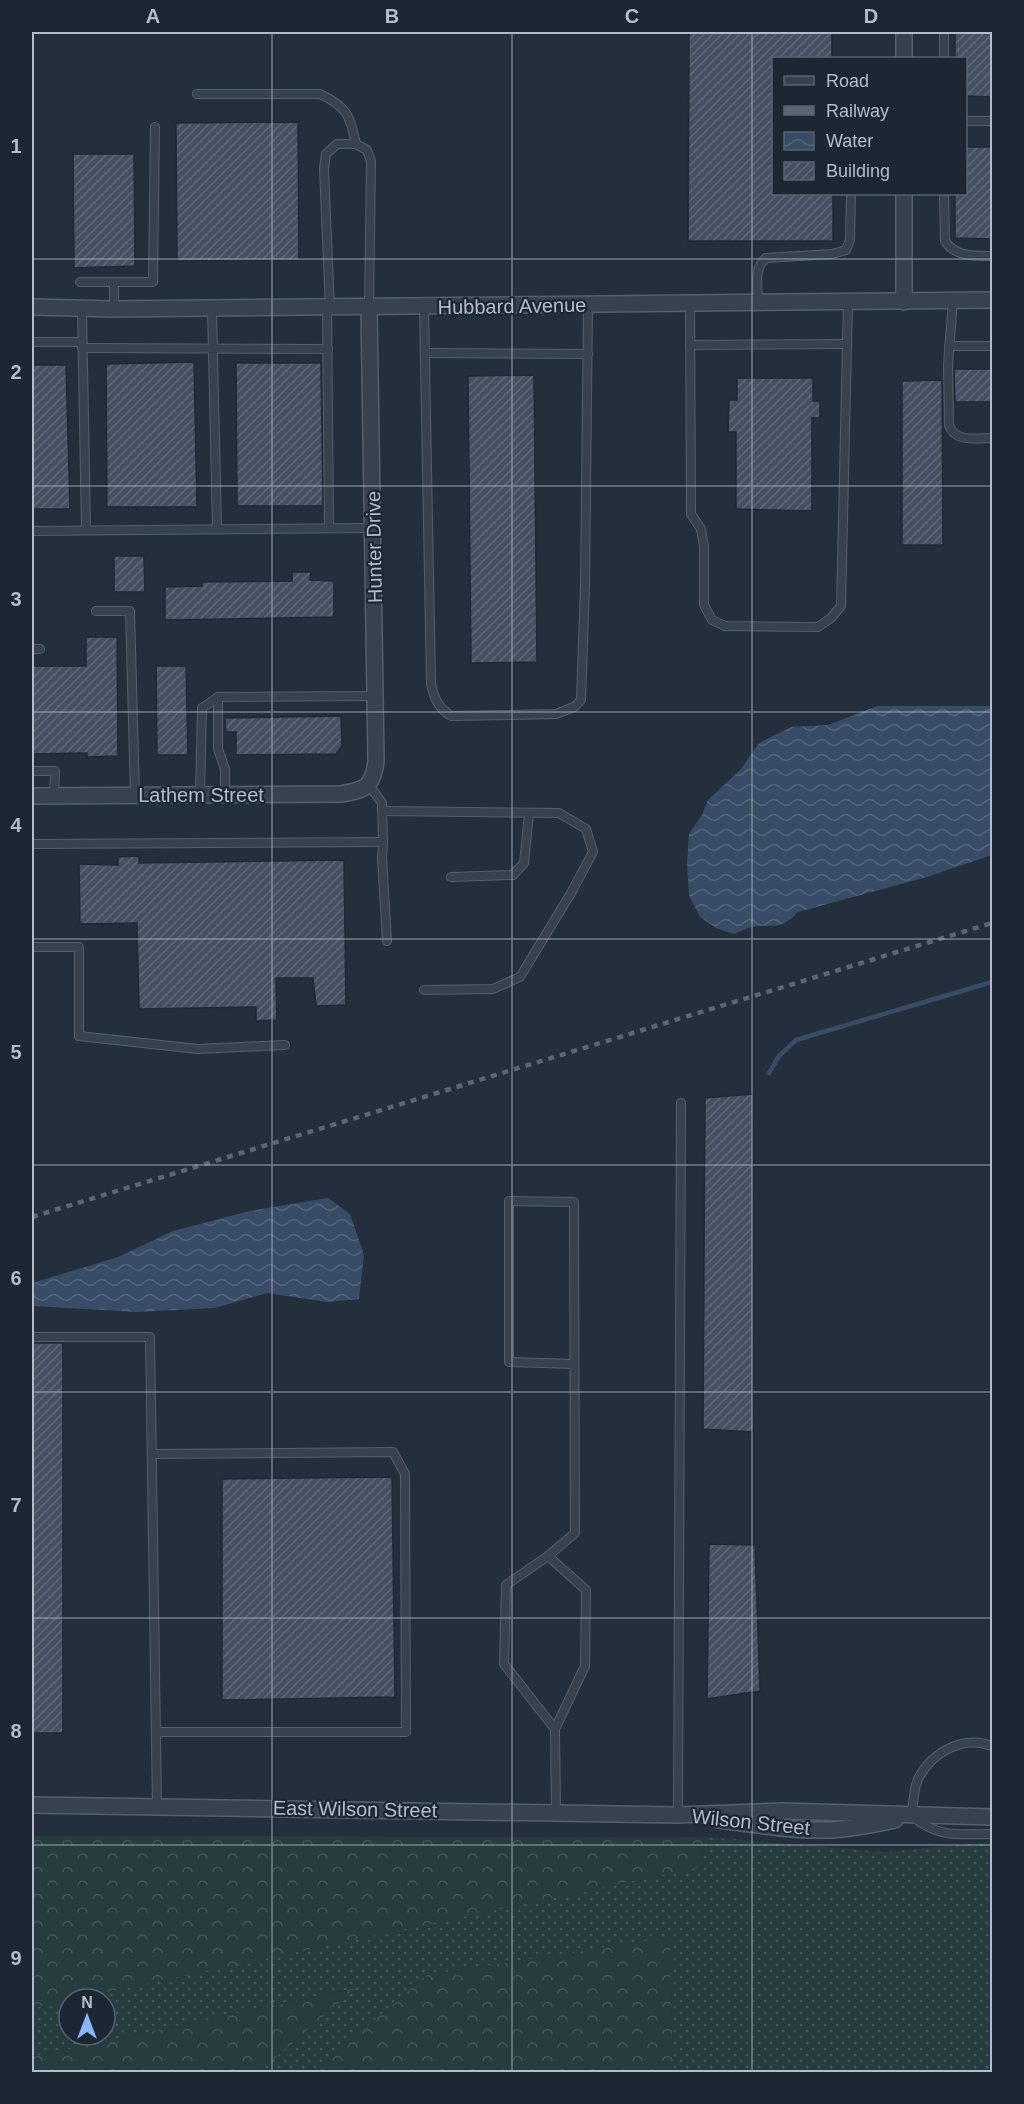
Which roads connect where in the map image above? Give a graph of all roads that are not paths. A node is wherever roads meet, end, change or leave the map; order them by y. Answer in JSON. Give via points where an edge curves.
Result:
{"nodes":[{"id":1,"x":904,"y":32,"type":"edge"},
{"id":2,"x":944,"y":32,"type":"edge"},
{"id":3,"x":904,"y":57,"type":"edge"},
{"id":4,"x":944,"y":57,"type":"edge"},
{"id":5,"x":197,"y":94,"type":"dead end"},
{"id":6,"x":993,"y":121,"type":"edge"},
{"id":7,"x":967,"y":122,"type":"edge"},
{"id":8,"x":155,"y":127,"type":"dead end"},
{"id":9,"x":356,"y":144,"type":"junction"},
{"id":10,"x":851,"y":195,"type":"edge"},
{"id":11,"x":904,"y":195,"type":"edge"},
{"id":12,"x":944,"y":195,"type":"edge"},
{"id":13,"x":993,"y":256,"type":"edge"},
{"id":14,"x":80,"y":282,"type":"dead end"},
{"id":15,"x":114,"y":282,"type":"junction"},
{"id":16,"x":993,"y":300,"type":"edge"},
{"id":17,"x":953,"y":301,"type":"junction"},
{"id":18,"x":848,"y":302,"type":"junction"},
{"id":19,"x":904,"y":302,"type":"junction"},
{"id":20,"x":758,"y":303,"type":"junction"},
{"id":21,"x":690,"y":304,"type":"junction"},
{"id":22,"x":588,"y":305,"type":"junction"},
{"id":23,"x":32,"y":307,"type":"edge"},
{"id":24,"x":424,"y":307,"type":"junction"},
{"id":25,"x":329,"y":308,"type":"junction"},
{"id":26,"x":369,"y":308,"type":"junction"},
{"id":27,"x":82,"y":309,"type":"junction"},
{"id":28,"x":114,"y":309,"type":"junction"},
{"id":29,"x":212,"y":309,"type":"junction"},
{"id":30,"x":32,"y":342,"type":"edge"},
{"id":31,"x":848,"y":344,"type":"junction"},
{"id":32,"x":82,"y":345,"type":"junction"},
{"id":33,"x":690,"y":345,"type":"junction"},
{"id":34,"x":949,"y":346,"type":"junction"},
{"id":35,"x":993,"y":346,"type":"edge"},
{"id":36,"x":213,"y":349,"type":"junction"},
{"id":37,"x":328,"y":349,"type":"junction"},
{"id":38,"x":425,"y":353,"type":"junction"},
{"id":39,"x":588,"y":354,"type":"junction"},
{"id":40,"x":993,"y":438,"type":"edge"},
{"id":41,"x":329,"y":528,"type":"junction"},
{"id":42,"x":374,"y":528,"type":"junction"},
{"id":43,"x":217,"y":529,"type":"junction"},
{"id":44,"x":86,"y":530,"type":"junction"},
{"id":45,"x":32,"y":531,"type":"edge"},
{"id":46,"x":96,"y":611,"type":"dead end"},
{"id":47,"x":376,"y":696,"type":"junction"},
{"id":48,"x":218,"y":698,"type":"junction"},
{"id":49,"x":32,"y":771,"type":"edge"},
{"id":50,"x":369,"y":785,"type":"junction"},
{"id":51,"x":135,"y":795,"type":"junction"},
{"id":52,"x":200,"y":795,"type":"junction"},
{"id":53,"x":225,"y":795,"type":"junction"},
{"id":54,"x":32,"y":796,"type":"edge"},
{"id":55,"x":54,"y":796,"type":"junction"},
{"id":56,"x":382,"y":811,"type":"junction"},
{"id":57,"x":529,"y":813,"type":"junction"},
{"id":58,"x":383,"y":842,"type":"junction"},
{"id":59,"x":32,"y":844,"type":"edge"},
{"id":60,"x":452,"y":877,"type":"dead end"},
{"id":61,"x":387,"y":941,"type":"dead end"},
{"id":62,"x":32,"y":947,"type":"edge"},
{"id":63,"x":424,"y":990,"type":"dead end"},
{"id":64,"x":285,"y":1045,"type":"dead end"},
{"id":65,"x":681,"y":1103,"type":"dead end"},
{"id":66,"x":32,"y":1337,"type":"edge"},
{"id":67,"x":574,"y":1364,"type":"junction"},
{"id":68,"x":152,"y":1454,"type":"junction"},
{"id":69,"x":548,"y":1556,"type":"junction"},
{"id":70,"x":555,"y":1729,"type":"junction"},
{"id":71,"x":156,"y":1732,"type":"junction"},
{"id":72,"x":993,"y":1746,"type":"edge"},
{"id":73,"x":32,"y":1805,"type":"edge"},
{"id":74,"x":157,"y":1807,"type":"junction"},
{"id":75,"x":556,"y":1812,"type":"junction"},
{"id":76,"x":678,"y":1815,"type":"junction"},
{"id":77,"x":912,"y":1816,"type":"junction"},
{"id":78,"x":993,"y":1817,"type":"edge"},
{"id":79,"x":993,"y":1834,"type":"edge"}],
"edges":[{"from":1,"to":3,"type":"street"},
{"from":2,"to":4,"type":"lane"},
{"from":5,"to":9,"type":"lane","via":[[320,94],[338,102],[345,111]]},
{"from":6,"to":7,"type":"lane"},
{"from":8,"to":15,"type":"lane","via":[[153,282]]},
{"from":9,"to":25,"type":"lane","via":[[337,144],[326,154]]},
{"from":9,"to":26,"type":"lane","via":[[367,150],[370,161]]},
{"from":10,"to":20,"type":"lane","via":[[850,240],[846,250],[766,258],[758,268]]},
{"from":11,"to":19,"type":"street"},
{"from":12,"to":13,"type":"lane","via":[[948,247],[958,254]]},
{"from":14,"to":15,"type":"lane"},
{"from":15,"to":28,"type":"lane"},
{"from":16,"to":17,"type":"street","name":"Hubbard Avenue"},
{"from":17,"to":19,"type":"street","name":"Hubbard Avenue"},
{"from":17,"to":34,"type":"lane"},
{"from":18,"to":19,"type":"street","name":"Hubbard Avenue"},
{"from":18,"to":20,"type":"street","name":"Hubbard Avenue"},
{"from":18,"to":31,"type":"lane"},
{"from":20,"to":21,"type":"street","name":"Hubbard Avenue"},
{"from":21,"to":22,"type":"street","name":"Hubbard Avenue"},
{"from":21,"to":33,"type":"lane"},
{"from":22,"to":24,"type":"street","name":"Hubbard Avenue"},
{"from":22,"to":39,"type":"lane"},
{"from":23,"to":27,"type":"street","name":"Hubbard Avenue"},
{"from":24,"to":26,"type":"street","name":"Hubbard Avenue"},
{"from":24,"to":38,"type":"lane"},
{"from":25,"to":26,"type":"street","name":"Hubbard Avenue"},
{"from":25,"to":29,"type":"street","name":"Hubbard Avenue"},
{"from":25,"to":37,"type":"lane"},
{"from":26,"to":42,"type":"street","name":"Hunter Drive"},
{"from":27,"to":28,"type":"street","name":"Hubbard Avenue"},
{"from":27,"to":32,"type":"lane"},
{"from":28,"to":29,"type":"street","name":"Hubbard Avenue"},
{"from":29,"to":36,"type":"lane"},
{"from":30,"to":32,"type":"lane"},
{"from":31,"to":33,"type":"lane"},
{"from":31,"to":33,"type":"lane","via":[[841,606],[818,627],[725,626],[712,620],[704,605],[704,546],[701,529],[691,514]]},
{"from":32,"to":36,"type":"lane"},
{"from":32,"to":44,"type":"lane"},
{"from":34,"to":35,"type":"lane"},
{"from":34,"to":40,"type":"lane","via":[[950,429],[962,438]]},
{"from":36,"to":37,"type":"lane"},
{"from":36,"to":43,"type":"lane"},
{"from":37,"to":41,"type":"lane"},
{"from":38,"to":39,"type":"lane"},
{"from":38,"to":39,"type":"lane","via":[[431,683],[441,710],[452,716],[556,714],[574,707],[580,700]]},
{"from":41,"to":42,"type":"lane"},
{"from":41,"to":43,"type":"lane"},
{"from":42,"to":47,"type":"street","name":"Hunter Drive"},
{"from":43,"to":44,"type":"lane"},
{"from":44,"to":45,"type":"lane"},
{"from":46,"to":51,"type":"lane","via":[[130,611]]},
{"from":47,"to":48,"type":"lane"},
{"from":47,"to":50,"type":"street","name":"Hunter Drive","via":[[376,761]]},
{"from":48,"to":52,"type":"lane","via":[[202,708]]},
{"from":48,"to":53,"type":"lane","via":[[218,749],[225,769]]},
{"from":49,"to":55,"type":"lane","via":[[54,771]]},
{"from":50,"to":53,"type":"street","name":"Lathem Street","via":[[341,794]]},
{"from":50,"to":56,"type":"lane","via":[[382,803]]},
{"from":51,"to":52,"type":"street","name":"Lathem Street"},
{"from":51,"to":55,"type":"street","name":"Lathem Street"},
{"from":52,"to":53,"type":"street","name":"Lathem Street"},
{"from":54,"to":55,"type":"street","name":"Lathem Street"},
{"from":56,"to":57,"type":"lane"},
{"from":56,"to":58,"type":"lane"},
{"from":57,"to":60,"type":"lane","via":[[524,863],[513,875]]},
{"from":57,"to":63,"type":"lane","via":[[559,813],[586,829],[593,852],[571,893],[520,977],[493,989]]},
{"from":58,"to":59,"type":"lane"},
{"from":58,"to":61,"type":"lane"},
{"from":62,"to":64,"type":"lane","via":[[79,947],[79,1036],[198,1049]]},
{"from":65,"to":76,"type":"lane"},
{"from":66,"to":68,"type":"lane","via":[[150,1337]]},
{"from":67,"to":67,"type":"lane","via":[[574,1202],[509,1201],[509,1362]]},
{"from":67,"to":69,"type":"lane","via":[[575,1533]]},
{"from":68,"to":71,"type":"lane"},
{"from":68,"to":71,"type":"lane","via":[[393,1452],[405,1474],[406,1732]]},
{"from":69,"to":70,"type":"lane","via":[[586,1590],[585,1666]]},
{"from":69,"to":70,"type":"lane","via":[[506,1585],[504,1664]]},
{"from":70,"to":75,"type":"lane"},
{"from":71,"to":74,"type":"lane"},
{"from":72,"to":77,"type":"lane","via":[[965,1743],[946,1748],[918,1781]]},
{"from":73,"to":74,"type":"street","name":"East Wilson Street"},
{"from":74,"to":75,"type":"street","name":"East Wilson Street"},
{"from":75,"to":76,"type":"street","name":"East Wilson Street"},
{"from":76,"to":77,"type":"street","name":"Wilson Street","via":[[785,1829],[827,1830]]},
{"from":77,"to":78,"type":"street","name":"Wilson Street"},
{"from":77,"to":79,"type":"lane","via":[[925,1827],[942,1833]]}]}
